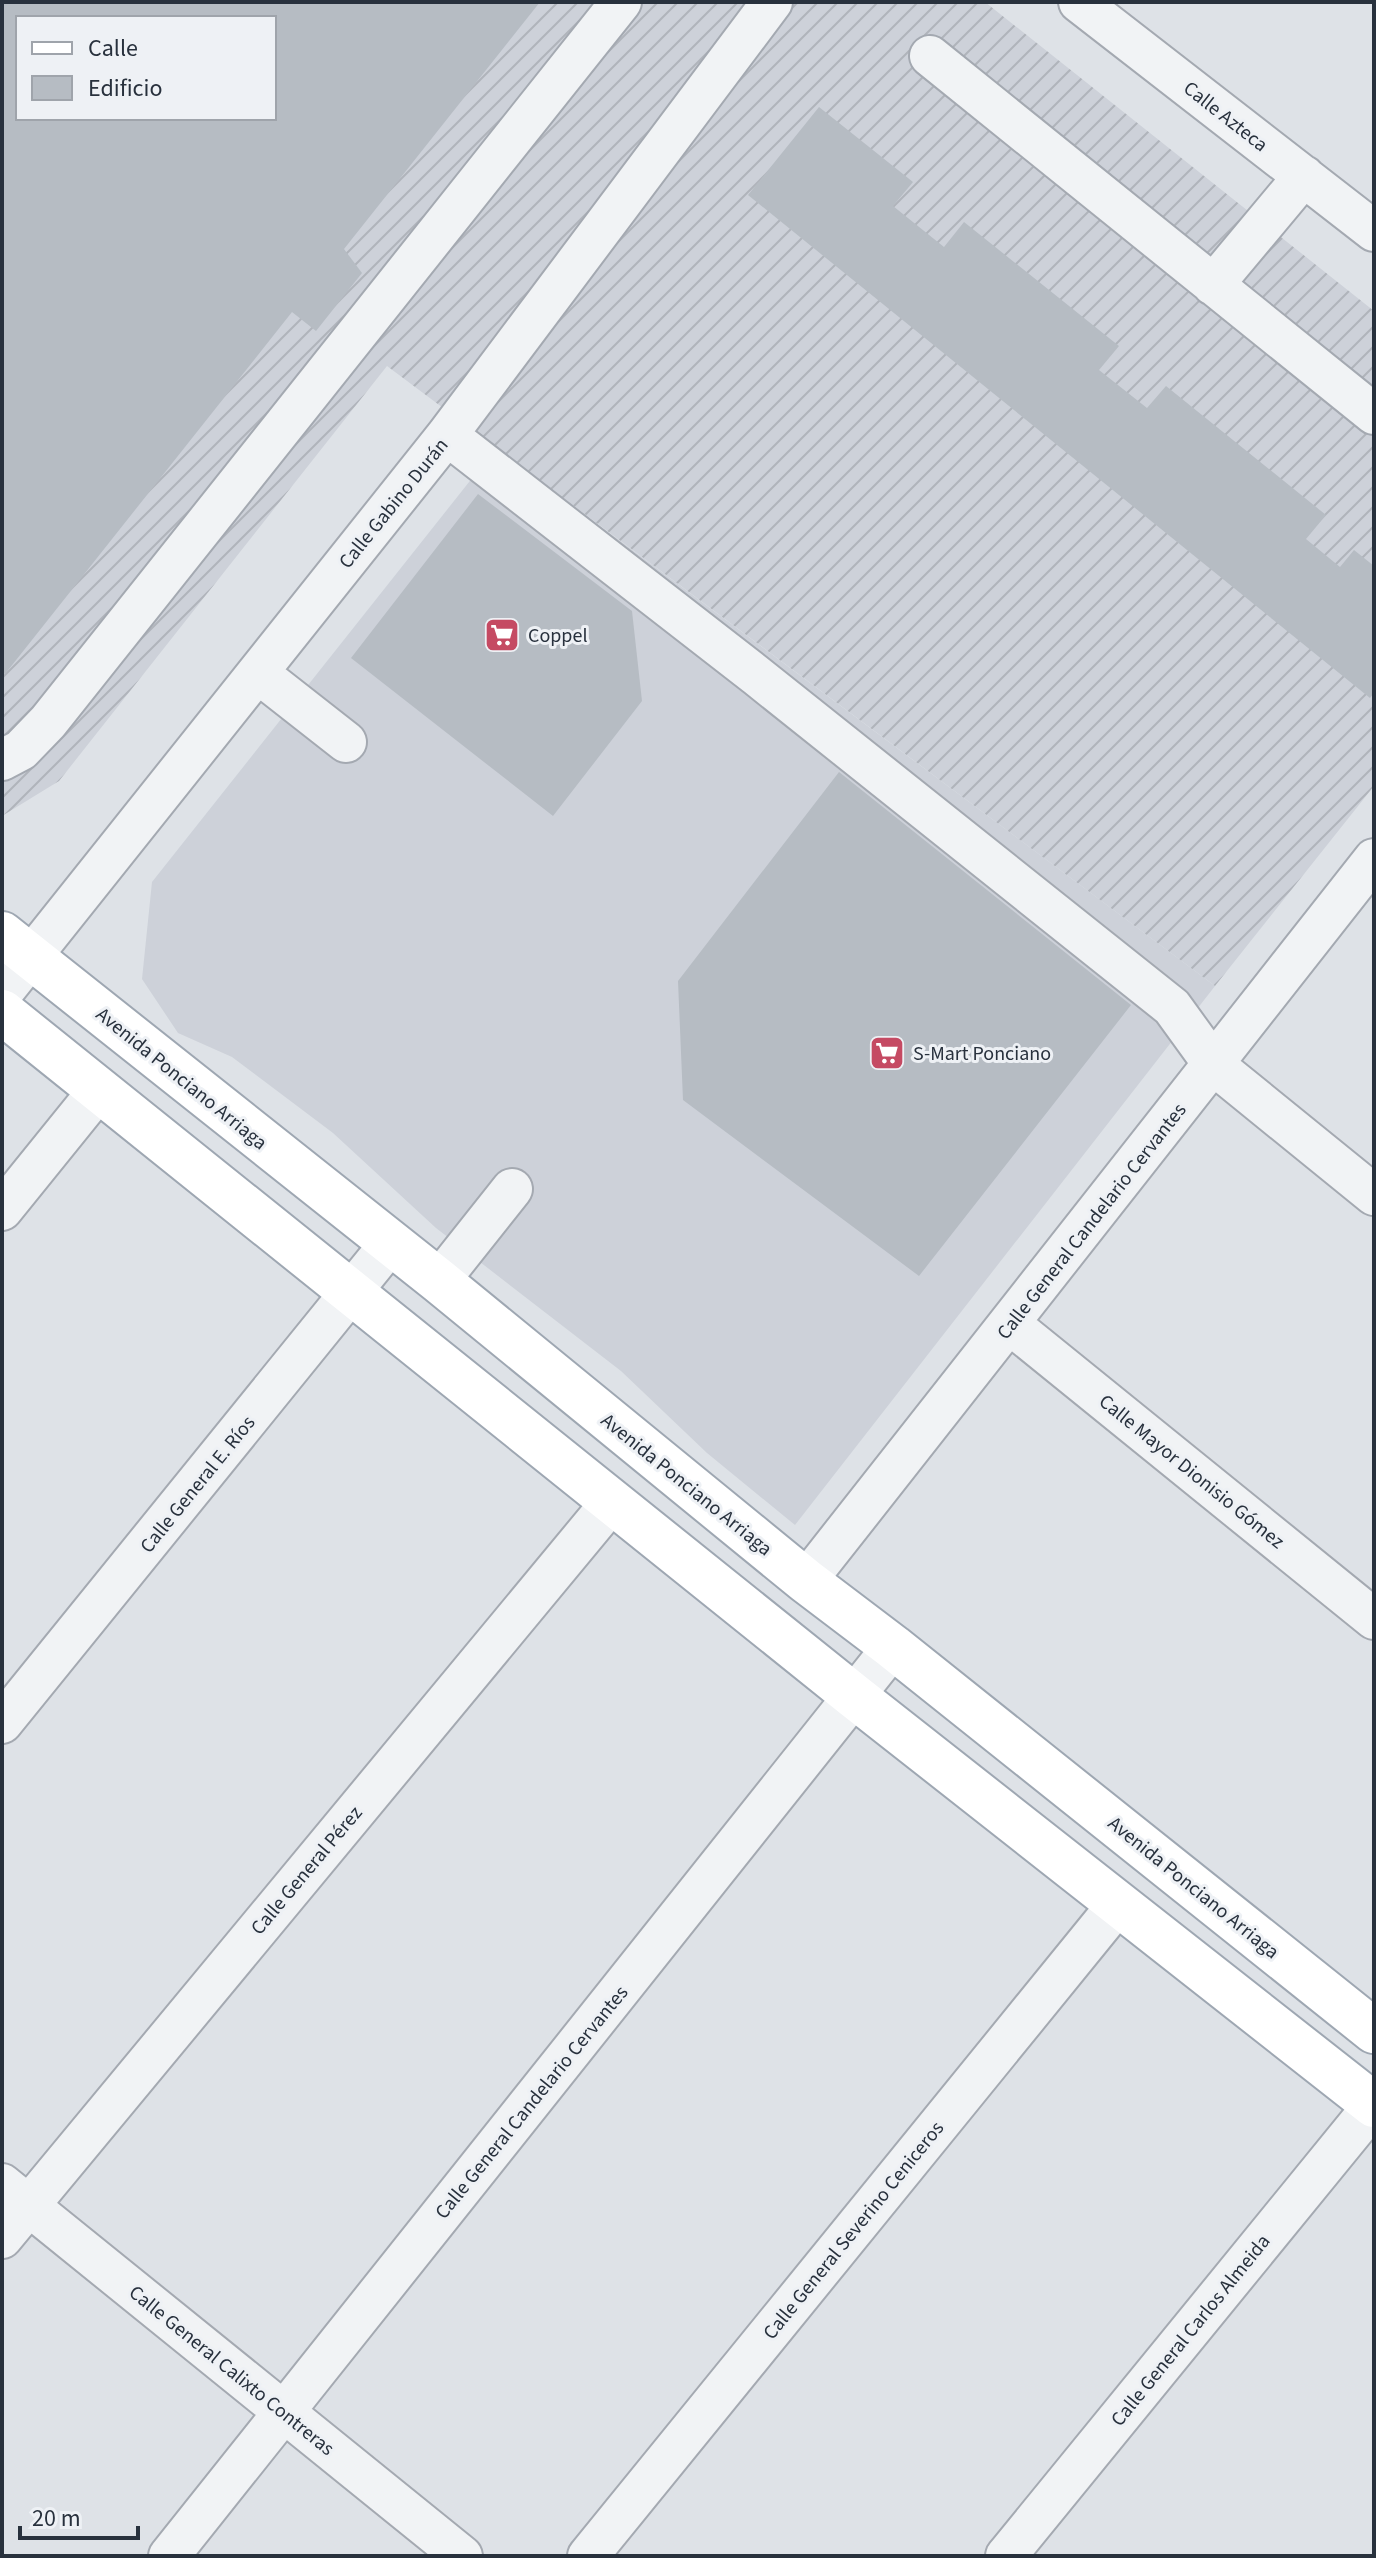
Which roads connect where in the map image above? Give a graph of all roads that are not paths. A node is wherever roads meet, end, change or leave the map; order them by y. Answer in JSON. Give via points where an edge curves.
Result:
{"nodes":[{"id":1,"x":621,"y":2,"type":"edge"},
{"id":2,"x":772,"y":2,"type":"edge"},
{"id":3,"x":1079,"y":2,"type":"edge"},
{"id":4,"x":930,"y":56,"type":"dead end"},
{"id":5,"x":1304,"y":176,"type":"junction"},
{"id":6,"x":1374,"y":231,"type":"edge"},
{"id":7,"x":1213,"y":285,"type":"junction"},
{"id":8,"x":1374,"y":414,"type":"edge"},
{"id":9,"x":447,"y":435,"type":"junction"},
{"id":10,"x":258,"y":673,"type":"junction"},
{"id":11,"x":346,"y":742,"type":"dead end"},
{"id":12,"x":2,"y":760,"type":"edge"},
{"id":13,"x":1374,"y":859,"type":"edge"},
{"id":14,"x":16,"y":945,"type":"edge"},
{"id":15,"x":2,"y":993,"type":"edge"},
{"id":16,"x":2,"y":1012,"type":"edge"},
{"id":17,"x":1214,"y":1065,"type":"junction"},
{"id":18,"x":99,"y":1090,"type":"junction"},
{"id":19,"x":512,"y":1189,"type":"dead end"},
{"id":20,"x":1374,"y":1195,"type":"edge"},
{"id":21,"x":2,"y":1210,"type":"edge"},
{"id":22,"x":390,"y":1244,"type":"junction"},
{"id":23,"x":439,"y":1281,"type":"junction"},
{"id":24,"x":351,"y":1294,"type":"junction"},
{"id":25,"x":1010,"y":1324,"type":"junction"},
{"id":26,"x":611,"y":1503,"type":"junction"},
{"id":27,"x":806,"y":1581,"type":"junction"},
{"id":28,"x":1374,"y":1619,"type":"edge"},
{"id":29,"x":893,"y":1647,"type":"junction"},
{"id":30,"x":854,"y":1696,"type":"junction"},
{"id":31,"x":2,"y":1723,"type":"edge"},
{"id":32,"x":1119,"y":1903,"type":"junction"},
{"id":33,"x":1374,"y":2031,"type":"edge"},
{"id":34,"x":1374,"y":2105,"type":"edge"},
{"id":35,"x":15,"y":2195,"type":"edge"},
{"id":36,"x":2,"y":2238,"type":"edge"},
{"id":37,"x":285,"y":2412,"type":"junction"},
{"id":38,"x":169,"y":2556,"type":"edge"},
{"id":39,"x":462,"y":2556,"type":"edge"},
{"id":40,"x":588,"y":2556,"type":"edge"},
{"id":41,"x":1006,"y":2556,"type":"edge"}],
"edges":[{"from":1,"to":12,"type":"street","via":[[48,722],[21,750]]},
{"from":2,"to":9,"type":"street","name":"Calle Gabino Durán"},
{"from":3,"to":5,"type":"street","name":"Calle Azteca"},
{"from":4,"to":7,"type":"street"},
{"from":5,"to":6,"type":"street","name":"Calle Azteca"},
{"from":5,"to":7,"type":"street"},
{"from":7,"to":8,"type":"street"},
{"from":9,"to":10,"type":"street","name":"Calle Gabino Durán"},
{"from":9,"to":17,"type":"street","via":[[1172,1007]]},
{"from":10,"to":11,"type":"street"},
{"from":10,"to":14,"type":"street","name":"Calle Gabino Durán"},
{"from":13,"to":17,"type":"street","name":"Calle General Candelario Cervantes"},
{"from":14,"to":15,"type":"street","name":"Calle Gabino Durán"},
{"from":14,"to":22,"type":"main road","name":"Avenida Ponciano Arriaga"},
{"from":16,"to":18,"type":"main road"},
{"from":17,"to":20,"type":"street"},
{"from":17,"to":25,"type":"street","name":"Calle General Candelario Cervantes"},
{"from":18,"to":21,"type":"street"},
{"from":18,"to":24,"type":"main road"},
{"from":19,"to":23,"type":"street"},
{"from":22,"to":23,"type":"main road","name":"Avenida Ponciano Arriaga"},
{"from":22,"to":24,"type":"street","name":"Calle General E. Ríos"},
{"from":23,"to":27,"type":"main road","name":"Avenida Ponciano Arriaga"},
{"from":24,"to":26,"type":"main road"},
{"from":24,"to":31,"type":"street","name":"Calle General E. Ríos"},
{"from":25,"to":27,"type":"street","name":"Calle General Candelario Cervantes"},
{"from":25,"to":28,"type":"street","name":"Calle Mayor Dionisio Gómez"},
{"from":26,"to":30,"type":"main road"},
{"from":26,"to":35,"type":"street","name":"Calle General Pérez"},
{"from":27,"to":29,"type":"main road","name":"Avenida Ponciano Arriaga"},
{"from":29,"to":30,"type":"street","name":"Calle General Candelario Cervantes"},
{"from":29,"to":33,"type":"main road","name":"Avenida Ponciano Arriaga"},
{"from":30,"to":32,"type":"main road"},
{"from":30,"to":37,"type":"street","name":"Calle General Candelario Cervantes"},
{"from":32,"to":34,"type":"main road"},
{"from":32,"to":40,"type":"street","name":"Calle General Severino Ceniceros"},
{"from":34,"to":41,"type":"street","name":"Calle General Carlos Almeida"},
{"from":35,"to":36,"type":"street","name":"Calle General Pérez"},
{"from":35,"to":37,"type":"street","name":"Calle General Calixto Contreras"},
{"from":37,"to":38,"type":"street","name":"Calle General Candelario Cervantes"},
{"from":37,"to":39,"type":"street","name":"Calle General Calixto Contreras"}]}
